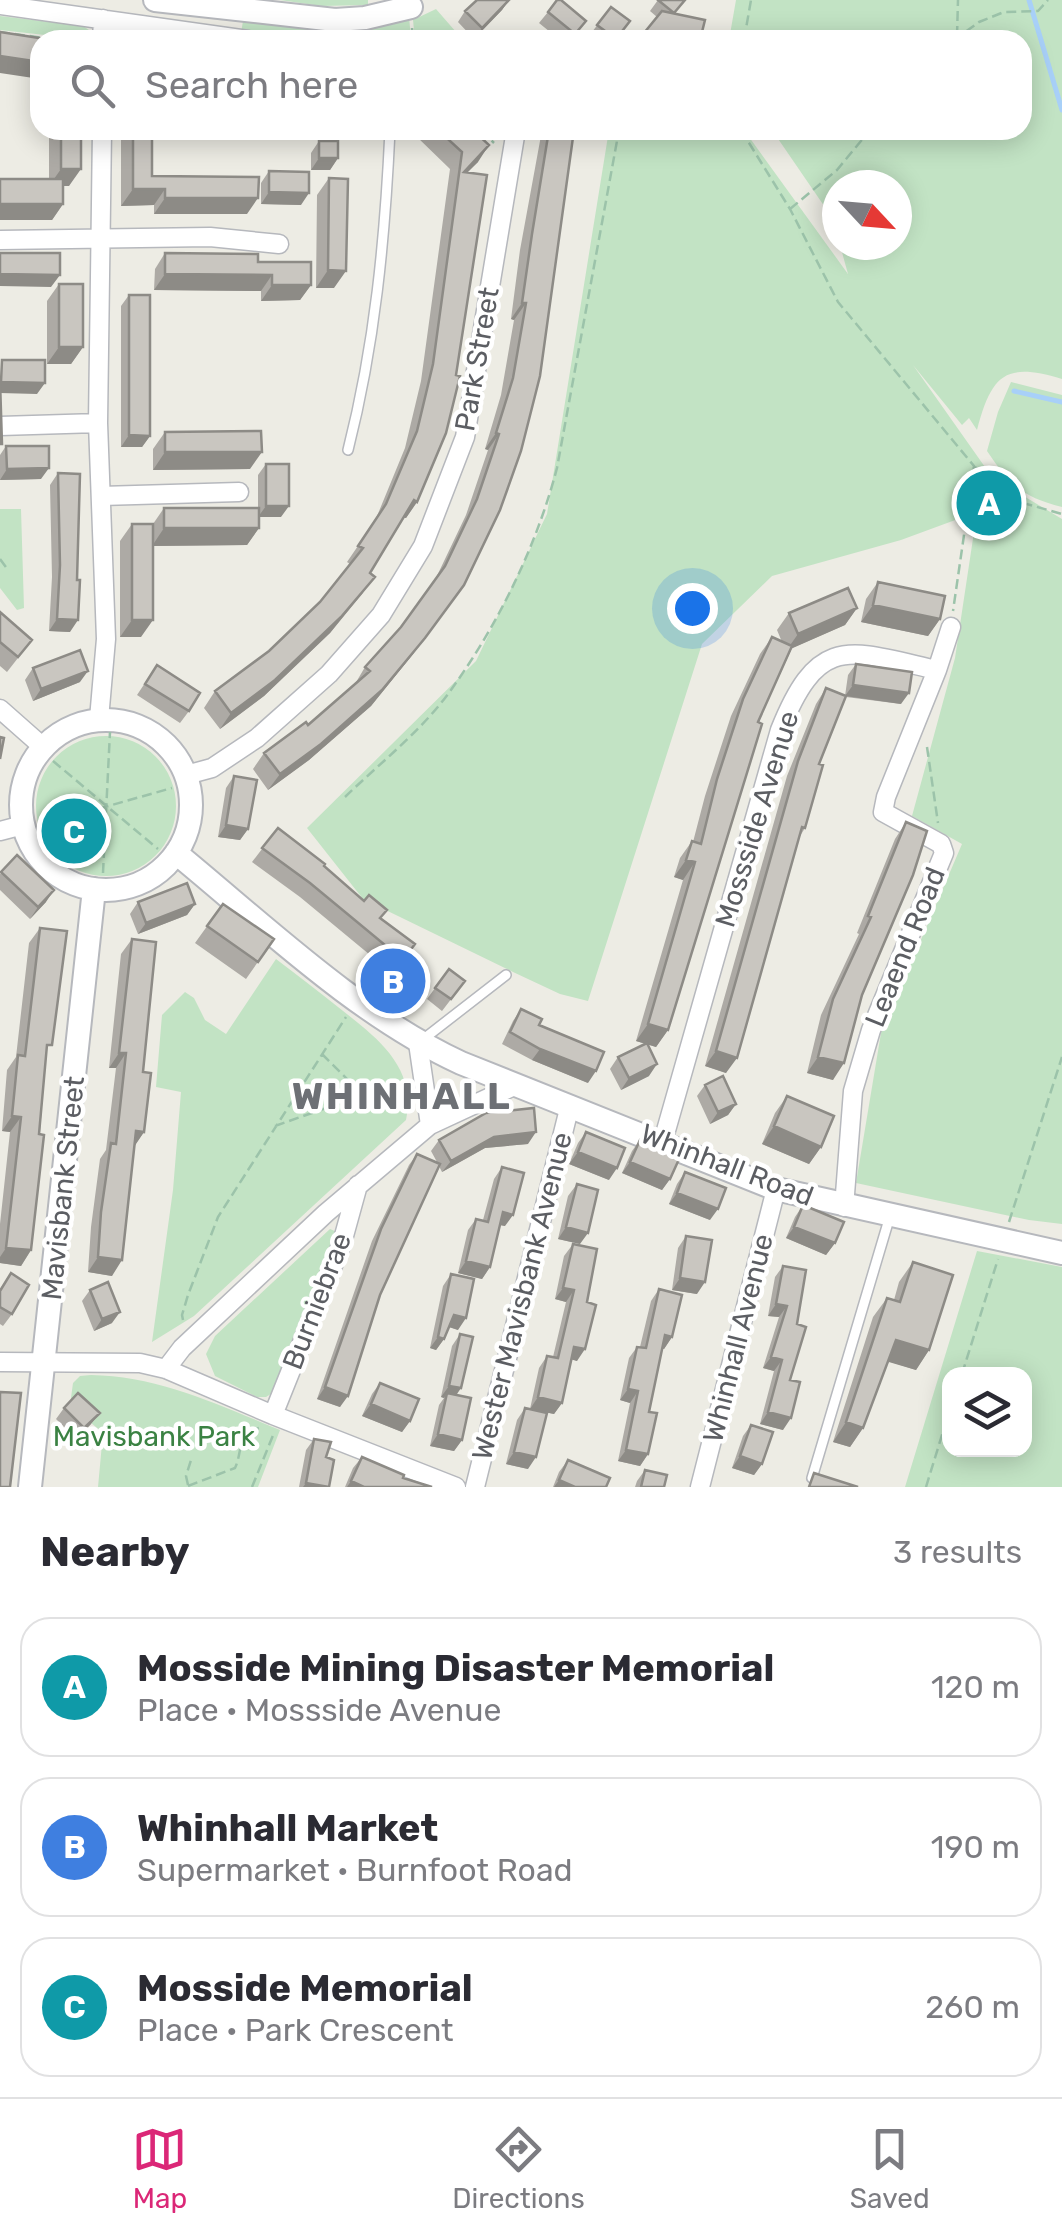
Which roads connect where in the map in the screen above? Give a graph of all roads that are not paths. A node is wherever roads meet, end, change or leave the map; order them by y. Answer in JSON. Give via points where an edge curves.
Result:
{"nodes":[{"id":1,"x":155,"y":0,"type":"edge"},
{"id":2,"x":415,"y":3,"type":"edge"},
{"id":3,"x":0,"y":6,"type":"edge"},
{"id":4,"x":262,"y":6,"type":"edge"},
{"id":5,"x":103,"y":19,"type":"junction"},
{"id":6,"x":102,"y":30,"type":"edge"},
{"id":7,"x":179,"y":30,"type":"edge"},
{"id":8,"x":102,"y":140,"type":"edge"},
{"id":9,"x":389,"y":140,"type":"edge"},
{"id":10,"x":514,"y":140,"type":"edge"},
{"id":11,"x":0,"y":240,"type":"edge"},
{"id":12,"x":102,"y":240,"type":"junction"},
{"id":13,"x":279,"y":244,"type":"dead end"},
{"id":14,"x":98,"y":422,"type":"junction"},
{"id":15,"x":0,"y":426,"type":"edge"},
{"id":16,"x":348,"y":450,"type":"dead end"},
{"id":17,"x":238,"y":492,"type":"dead end"},
{"id":18,"x":101,"y":496,"type":"junction"},
{"id":19,"x":952,"y":628,"type":"road end"},
{"id":20,"x":937,"y":670,"type":"junction"},
{"id":21,"x":0,"y":710,"type":"edge"},
{"id":22,"x":105,"y":719,"type":"junction"},
{"id":23,"x":42,"y":748,"type":"junction"},
{"id":24,"x":187,"y":779,"type":"junction"},
{"id":25,"x":16,"y":829,"type":"edge"},
{"id":26,"x":173,"y":856,"type":"junction"},
{"id":27,"x":99,"y":890,"type":"junction"},
{"id":28,"x":506,"y":975,"type":"dead end"},
{"id":29,"x":418,"y":1043,"type":"junction"},
{"id":30,"x":514,"y":1086,"type":"junction"},
{"id":31,"x":570,"y":1105,"type":"junction"},
{"id":32,"x":429,"y":1116,"type":"junction"},
{"id":33,"x":662,"y":1142,"type":"junction"},
{"id":34,"x":358,"y":1185,"type":"junction"},
{"id":35,"x":776,"y":1189,"type":"junction"},
{"id":36,"x":844,"y":1206,"type":"junction"},
{"id":37,"x":890,"y":1216,"type":"junction"},
{"id":38,"x":1062,"y":1253,"type":"edge"},
{"id":39,"x":0,"y":1362,"type":"edge"},
{"id":40,"x":45,"y":1362,"type":"junction"},
{"id":41,"x":166,"y":1369,"type":"junction"},
{"id":42,"x":272,"y":1415,"type":"junction"},
{"id":43,"x":30,"y":1487,"type":"edge"},
{"id":44,"x":456,"y":1487,"type":"edge"},
{"id":45,"x":474,"y":1487,"type":"edge"},
{"id":46,"x":700,"y":1487,"type":"edge"},
{"id":47,"x":828,"y":1487,"type":"edge"}],
"edges":[{"from":1,"to":4,"type":"street"},
{"from":2,"to":4,"type":"street","via":[[335,20]]},
{"from":3,"to":5,"type":"street"},
{"from":5,"to":6,"type":"street"},
{"from":5,"to":7,"type":"street"},
{"from":8,"to":12,"type":"street"},
{"from":9,"to":16,"type":"lane","via":[[374,329]]},
{"from":10,"to":24,"type":"street","name":"Park Street","via":[[465,437],[423,546],[380,615],[329,674],[257,738]]},
{"from":11,"to":12,"type":"street"},
{"from":12,"to":13,"type":"street","via":[[210,237]]},
{"from":12,"to":14,"type":"street"},
{"from":14,"to":15,"type":"street"},
{"from":14,"to":18,"type":"street"},
{"from":17,"to":18,"type":"street"},
{"from":18,"to":22,"type":"street"},
{"from":19,"to":20,"type":"street"},
{"from":20,"to":33,"type":"street","name":"Mossside Avenue","via":[[864,653],[827,660],[796,691]]},
{"from":20,"to":36,"type":"street","name":"Leaend Road","via":[[883,812],[941,844],[944,852],[870,1030],[852,1091]]},
{"from":21,"to":23,"type":"street"},
{"from":22,"to":23,"type":"street","via":[[69,728]]},
{"from":22,"to":24,"type":"street","via":[[156,735]]},
{"from":23,"to":25,"type":"street","via":[[26,772]]},
{"from":24,"to":26,"type":"street","via":[[189,825]]},
{"from":25,"to":27,"type":"street","via":[[47,867]]},
{"from":26,"to":27,"type":"street","via":[[134,885]]},
{"from":26,"to":29,"type":"street","name":"Whinhall Road"},
{"from":27,"to":40,"type":"street","name":"Mavisbank Street"},
{"from":28,"to":29,"type":"lane"},
{"from":29,"to":30,"type":"street","name":"Whinhall Road"},
{"from":29,"to":32,"type":"street"},
{"from":30,"to":31,"type":"street","name":"Whinhall Road"},
{"from":30,"to":32,"type":"street"},
{"from":31,"to":33,"type":"street","name":"Whinhall Road"},
{"from":31,"to":45,"type":"street","name":"Wester Mavisbank Avenue"},
{"from":32,"to":34,"type":"street"},
{"from":33,"to":35,"type":"street","name":"Whinhall Road"},
{"from":34,"to":41,"type":"street"},
{"from":34,"to":42,"type":"street","name":"Burniebrae"},
{"from":35,"to":36,"type":"street","name":"Whinhall Road"},
{"from":35,"to":46,"type":"street","name":"Whinhall Avenue"},
{"from":36,"to":37,"type":"street","name":"Whinhall Road"},
{"from":37,"to":38,"type":"street","name":"Whinhall Road"},
{"from":37,"to":47,"type":"lane","via":[[812,1478]]},
{"from":39,"to":40,"type":"street"},
{"from":40,"to":41,"type":"street"},
{"from":40,"to":43,"type":"street","name":"Mavisbank Street"},
{"from":41,"to":42,"type":"street"},
{"from":42,"to":44,"type":"street"}]}
